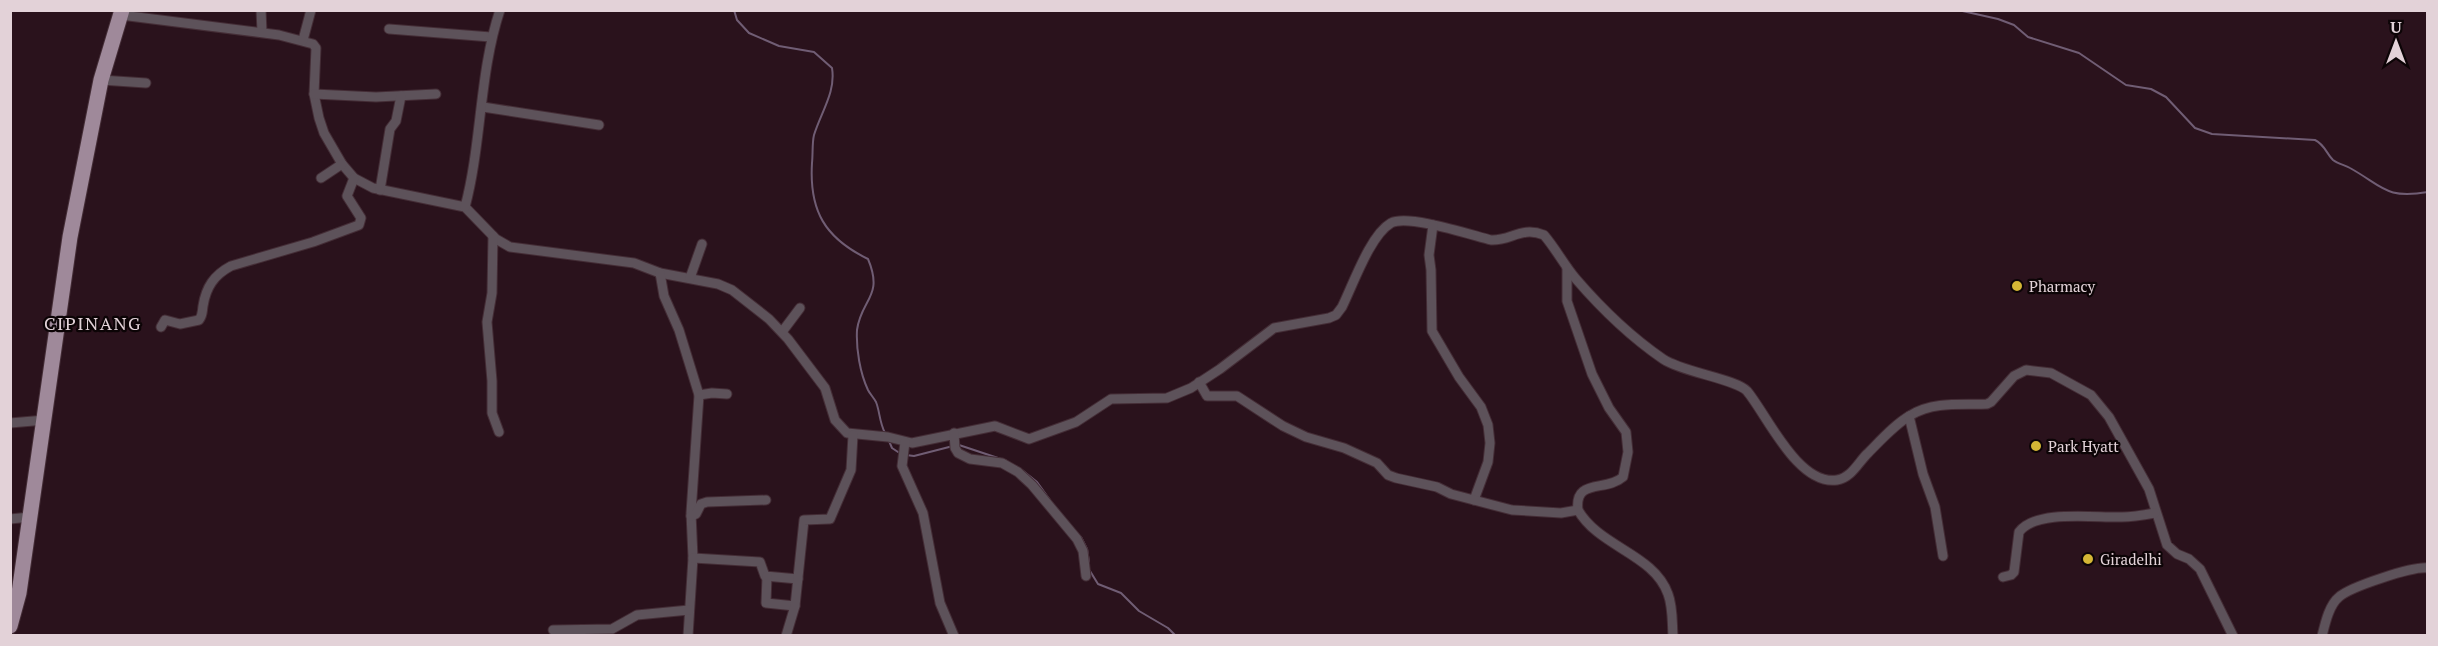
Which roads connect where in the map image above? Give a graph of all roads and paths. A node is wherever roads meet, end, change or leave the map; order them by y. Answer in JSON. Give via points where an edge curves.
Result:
{"nodes":[{"id":1,"x":261,"y":10,"type":"edge"},
{"id":2,"x":311,"y":10,"type":"edge"},
{"id":3,"x":500,"y":10,"type":"edge"},
{"id":4,"x":121,"y":13,"type":"edge"},
{"id":5,"x":389,"y":29,"type":"dead end"},
{"id":6,"x":262,"y":32,"type":"junction"},
{"id":7,"x":490,"y":38,"type":"junction"},
{"id":8,"x":303,"y":40,"type":"junction"},
{"id":9,"x":100,"y":80,"type":"junction"},
{"id":10,"x":146,"y":83,"type":"dead end"},
{"id":11,"x":315,"y":94,"type":"junction"},
{"id":12,"x":436,"y":94,"type":"dead end"},
{"id":13,"x":401,"y":96,"type":"junction"},
{"id":14,"x":483,"y":107,"type":"junction"},
{"id":15,"x":599,"y":125,"type":"dead end"},
{"id":16,"x":342,"y":164,"type":"junction"},
{"id":17,"x":321,"y":178,"type":"dead end"},
{"id":18,"x":354,"y":178,"type":"junction"},
{"id":19,"x":380,"y":190,"type":"junction"},
{"id":20,"x":465,"y":207,"type":"junction"},
{"id":21,"x":1433,"y":225,"type":"junction"},
{"id":22,"x":493,"y":236,"type":"junction"},
{"id":23,"x":702,"y":244,"type":"dead end"},
{"id":24,"x":1567,"y":268,"type":"junction"},
{"id":25,"x":660,"y":273,"type":"junction"},
{"id":26,"x":690,"y":278,"type":"junction"},
{"id":27,"x":800,"y":308,"type":"dead end"},
{"id":28,"x":161,"y":327,"type":"dead end"},
{"id":29,"x":782,"y":332,"type":"junction"},
{"id":30,"x":1199,"y":382,"type":"junction"},
{"id":31,"x":727,"y":394,"type":"dead end"},
{"id":32,"x":699,"y":395,"type":"junction"},
{"id":33,"x":1909,"y":417,"type":"junction"},
{"id":34,"x":45,"y":420,"type":"junction"},
{"id":35,"x":10,"y":423,"type":"edge"},
{"id":36,"x":500,"y":432,"type":"dead end"},
{"id":37,"x":853,"y":435,"type":"junction"},
{"id":38,"x":955,"y":441,"type":"junction"},
{"id":39,"x":904,"y":445,"type":"junction"},
{"id":40,"x":766,"y":500,"type":"dead end"},
{"id":41,"x":1474,"y":500,"type":"junction"},
{"id":42,"x":1578,"y":510,"type":"junction"},
{"id":43,"x":2155,"y":513,"type":"junction"},
{"id":44,"x":691,"y":516,"type":"junction"},
{"id":45,"x":30,"y":517,"type":"junction"},
{"id":46,"x":10,"y":519,"type":"edge"},
{"id":47,"x":1943,"y":556,"type":"dead end"},
{"id":48,"x":693,"y":558,"type":"junction"},
{"id":49,"x":2427,"y":568,"type":"edge"},
{"id":50,"x":767,"y":576,"type":"junction"},
{"id":51,"x":1086,"y":576,"type":"dead end"},
{"id":52,"x":2003,"y":577,"type":"dead end"},
{"id":53,"x":798,"y":579,"type":"junction"},
{"id":54,"x":795,"y":606,"type":"junction"},
{"id":55,"x":689,"y":610,"type":"junction"},
{"id":56,"x":10,"y":626,"type":"edge"},
{"id":57,"x":553,"y":630,"type":"dead end"},
{"id":58,"x":688,"y":636,"type":"edge"},
{"id":59,"x":786,"y":636,"type":"edge"},
{"id":60,"x":954,"y":636,"type":"edge"},
{"id":61,"x":1672,"y":636,"type":"edge"},
{"id":62,"x":2234,"y":636,"type":"edge"},
{"id":63,"x":2322,"y":636,"type":"edge"}],
"edges":[{"from":1,"to":6,"type":"street"},
{"from":2,"to":8,"type":"street"},
{"from":3,"to":7,"type":"street"},
{"from":4,"to":6,"type":"street"},
{"from":4,"to":9,"type":"main road"},
{"from":5,"to":7,"type":"street"},
{"from":6,"to":8,"type":"street"},
{"from":7,"to":14,"type":"street"},
{"from":8,"to":11,"type":"street","via":[[316,48]]},
{"from":9,"to":10,"type":"street"},
{"from":9,"to":34,"type":"main road","via":[[70,237]]},
{"from":11,"to":13,"type":"street"},
{"from":11,"to":16,"type":"street","via":[[324,133]]},
{"from":12,"to":13,"type":"street"},
{"from":13,"to":19,"type":"street","via":[[396,121],[390,129]]},
{"from":14,"to":15,"type":"street"},
{"from":14,"to":20,"type":"street"},
{"from":16,"to":17,"type":"street"},
{"from":16,"to":18,"type":"street"},
{"from":18,"to":19,"type":"street"},
{"from":18,"to":28,"type":"street","via":[[347,196],[361,218],[360,224],[231,266],[218,273],[209,285],[199,320],[180,324],[165,320]]},
{"from":19,"to":20,"type":"street"},
{"from":20,"to":22,"type":"street"},
{"from":21,"to":24,"type":"street","via":[[1491,240],[1536,232],[1551,243]]},
{"from":21,"to":30,"type":"street","via":[[1404,221],[1390,224],[1377,237],[1336,315],[1274,328]]},
{"from":21,"to":41,"type":"street","via":[[1429,255],[1432,331],[1481,407],[1489,433],[1488,462]]},
{"from":22,"to":25,"type":"street","via":[[510,247],[634,263]]},
{"from":22,"to":36,"type":"street","via":[[487,322],[492,413]]},
{"from":23,"to":26,"type":"street"},
{"from":24,"to":33,"type":"street","via":[[1631,333],[1664,359],[1744,388],[1783,446],[1821,478],[1838,480],[1849,475]]},
{"from":24,"to":42,"type":"street","via":[[1567,301],[1592,374],[1626,432],[1628,452],[1623,477],[1583,490],[1578,496]]},
{"from":25,"to":26,"type":"street"},
{"from":25,"to":32,"type":"street","via":[[664,296]]},
{"from":26,"to":29,"type":"street","via":[[718,284],[743,296]]},
{"from":27,"to":29,"type":"street"},
{"from":29,"to":37,"type":"street","via":[[825,388],[835,420]]},
{"from":30,"to":38,"type":"street","via":[[1167,398],[1111,399],[1076,422],[1029,439],[995,426]]},
{"from":30,"to":41,"type":"street","via":[[1207,396],[1237,396],[1298,433],[1377,463],[1392,477]]},
{"from":31,"to":32,"type":"street"},
{"from":32,"to":44,"type":"street"},
{"from":33,"to":43,"type":"street","via":[[1949,404],[1991,402],[2014,376],[2026,370],[2051,373],[2091,395],[2109,417],[2149,489]]},
{"from":33,"to":47,"type":"street","via":[[1935,507]]},
{"from":34,"to":35,"type":"street"},
{"from":34,"to":45,"type":"main road"},
{"from":37,"to":39,"type":"street","via":[[888,437]]},
{"from":37,"to":53,"type":"street","via":[[851,470],[830,519],[804,520]]},
{"from":38,"to":39,"type":"street"},
{"from":38,"to":51,"type":"street","via":[[970,459],[1002,464],[1032,485],[1077,539]]},
{"from":39,"to":60,"type":"street","via":[[902,466],[923,513],[940,603]]},
{"from":40,"to":44,"type":"street","via":[[707,502]]},
{"from":41,"to":42,"type":"street","via":[[1512,510]]},
{"from":42,"to":61,"type":"street","via":[[1597,532],[1663,583],[1669,596]]},
{"from":43,"to":52,"type":"street","via":[[2065,517],[2034,523],[2019,532],[2014,572]]},
{"from":43,"to":62,"type":"street","via":[[2167,545],[2200,569]]},
{"from":44,"to":48,"type":"street"},
{"from":45,"to":46,"type":"street"},
{"from":45,"to":56,"type":"main road"},
{"from":48,"to":50,"type":"street","via":[[760,562]]},
{"from":48,"to":55,"type":"street"},
{"from":49,"to":63,"type":"street","via":[[2405,570],[2342,595],[2334,604]]},
{"from":50,"to":53,"type":"street"},
{"from":50,"to":54,"type":"street","via":[[766,603]]},
{"from":53,"to":54,"type":"street"},
{"from":54,"to":59,"type":"street"},
{"from":55,"to":57,"type":"street","via":[[637,615],[612,629]]},
{"from":55,"to":58,"type":"street"}]}
